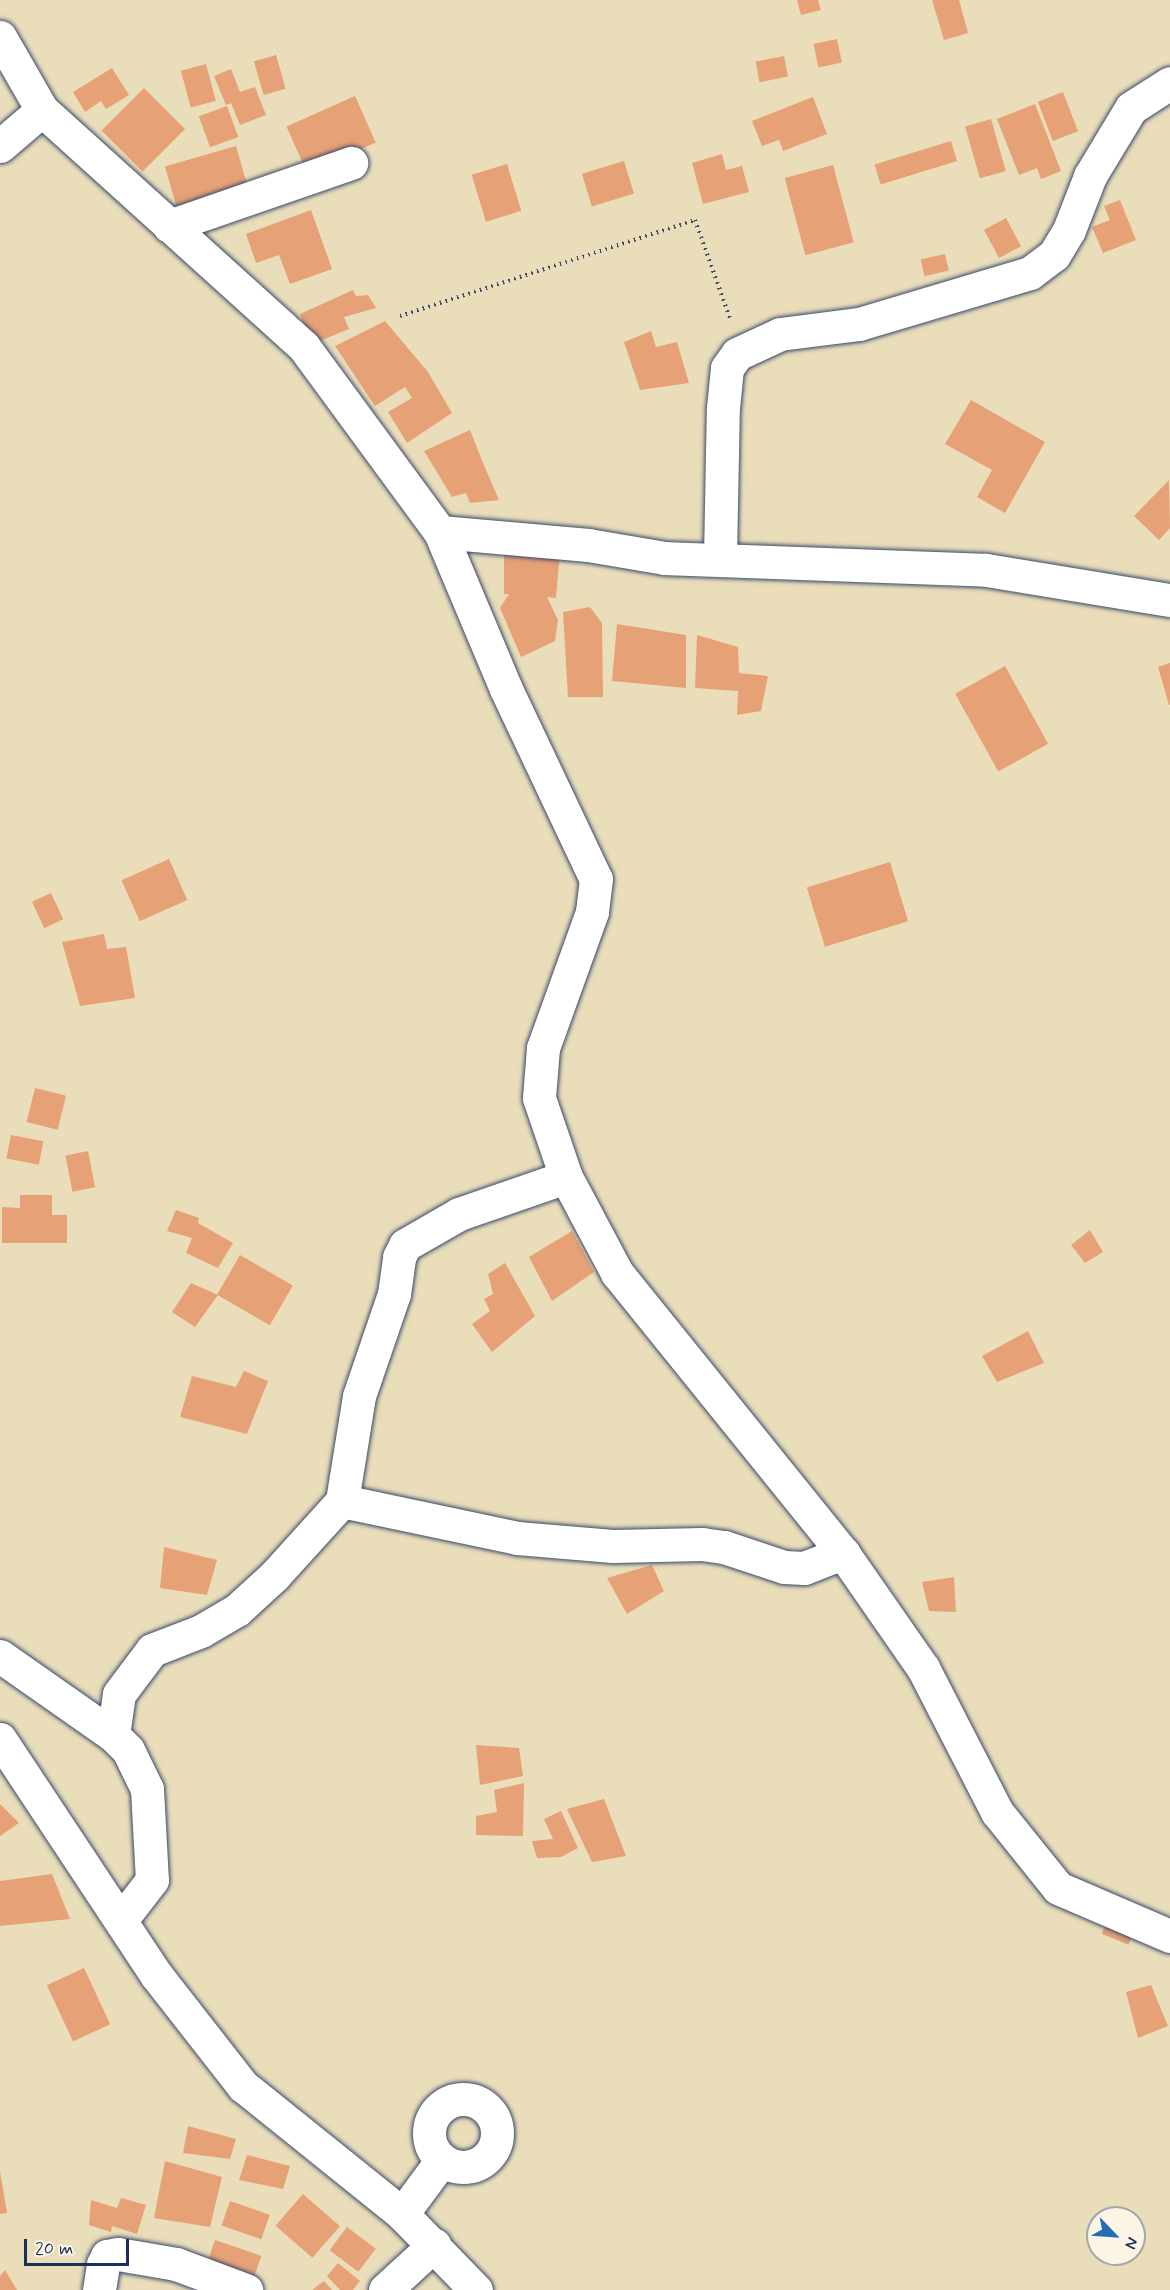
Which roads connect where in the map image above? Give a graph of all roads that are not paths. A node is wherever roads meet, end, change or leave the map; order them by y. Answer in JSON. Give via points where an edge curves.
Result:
{"nodes":[{"id":1,"x":0,"y":38,"type":"edge"},
{"id":2,"x":1170,"y":82,"type":"edge"},
{"id":3,"x":42,"y":111,"type":"junction"},
{"id":4,"x":0,"y":146,"type":"edge"},
{"id":5,"x":351,"y":163,"type":"dead end"},
{"id":6,"x":169,"y":226,"type":"junction"},
{"id":7,"x":440,"y":532,"type":"junction"},
{"id":8,"x":720,"y":558,"type":"junction"},
{"id":9,"x":1170,"y":600,"type":"edge"},
{"id":10,"x":566,"y":1177,"type":"junction"},
{"id":11,"x":342,"y":1501,"type":"junction"},
{"id":12,"x":843,"y":1553,"type":"junction"},
{"id":13,"x":0,"y":1656,"type":"edge"},
{"id":14,"x":112,"y":1735,"type":"junction"},
{"id":15,"x":0,"y":1739,"type":"edge"},
{"id":16,"x":121,"y":1920,"type":"junction"},
{"id":17,"x":1170,"y":1936,"type":"edge"},
{"id":18,"x":442,"y":2160,"type":"dead end"},
{"id":19,"x":402,"y":2214,"type":"junction"},
{"id":20,"x":434,"y":2245,"type":"junction"},
{"id":21,"x":470,"y":2286,"type":"edge"},
{"id":22,"x":99,"y":2290,"type":"edge"},
{"id":23,"x":246,"y":2290,"type":"edge"},
{"id":24,"x":385,"y":2290,"type":"edge"}],
"edges":[{"from":1,"to":3,"type":"street"},
{"from":2,"to":8,"type":"street","via":[[1131,108],[1090,176],[1069,230],[1054,255],[1030,273],[859,324],[780,334],[737,354],[727,368],[723,408]]},
{"from":3,"to":4,"type":"street"},
{"from":3,"to":6,"type":"street"},
{"from":5,"to":6,"type":"street"},
{"from":6,"to":7,"type":"street","via":[[304,347]]},
{"from":7,"to":8,"type":"street","via":[[588,545],[664,558]]},
{"from":7,"to":10,"type":"street","via":[[506,689],[596,879],[592,912],[543,1047],[539,1098]]},
{"from":8,"to":9,"type":"street","via":[[986,570]]},
{"from":10,"to":11,"type":"street","via":[[459,1214],[405,1245],[399,1257],[394,1294],[359,1396]]},
{"from":10,"to":12,"type":"street","via":[[617,1273],[640,1305]]},
{"from":11,"to":12,"type":"street","via":[[518,1538],[613,1546],[724,1547],[784,1567],[804,1568]]},
{"from":11,"to":14,"type":"street","via":[[275,1575],[237,1610],[201,1631],[152,1650],[119,1694]]},
{"from":12,"to":17,"type":"street","via":[[923,1668],[997,1812],[1058,1888]]},
{"from":13,"to":14,"type":"street"},
{"from":14,"to":16,"type":"street","via":[[128,1750],[147,1789],[147,1828],[154,1861],[152,1880]]},
{"from":15,"to":16,"type":"street"},
{"from":16,"to":19,"type":"street","via":[[157,1976],[243,2086]]},
{"from":18,"to":19,"type":"street"},
{"from":19,"to":20,"type":"street"},
{"from":20,"to":21,"type":"street"},
{"from":20,"to":24,"type":"street"},
{"from":22,"to":23,"type":"street","via":[[107,2256],[118,2254],[176,2264]]}]}
